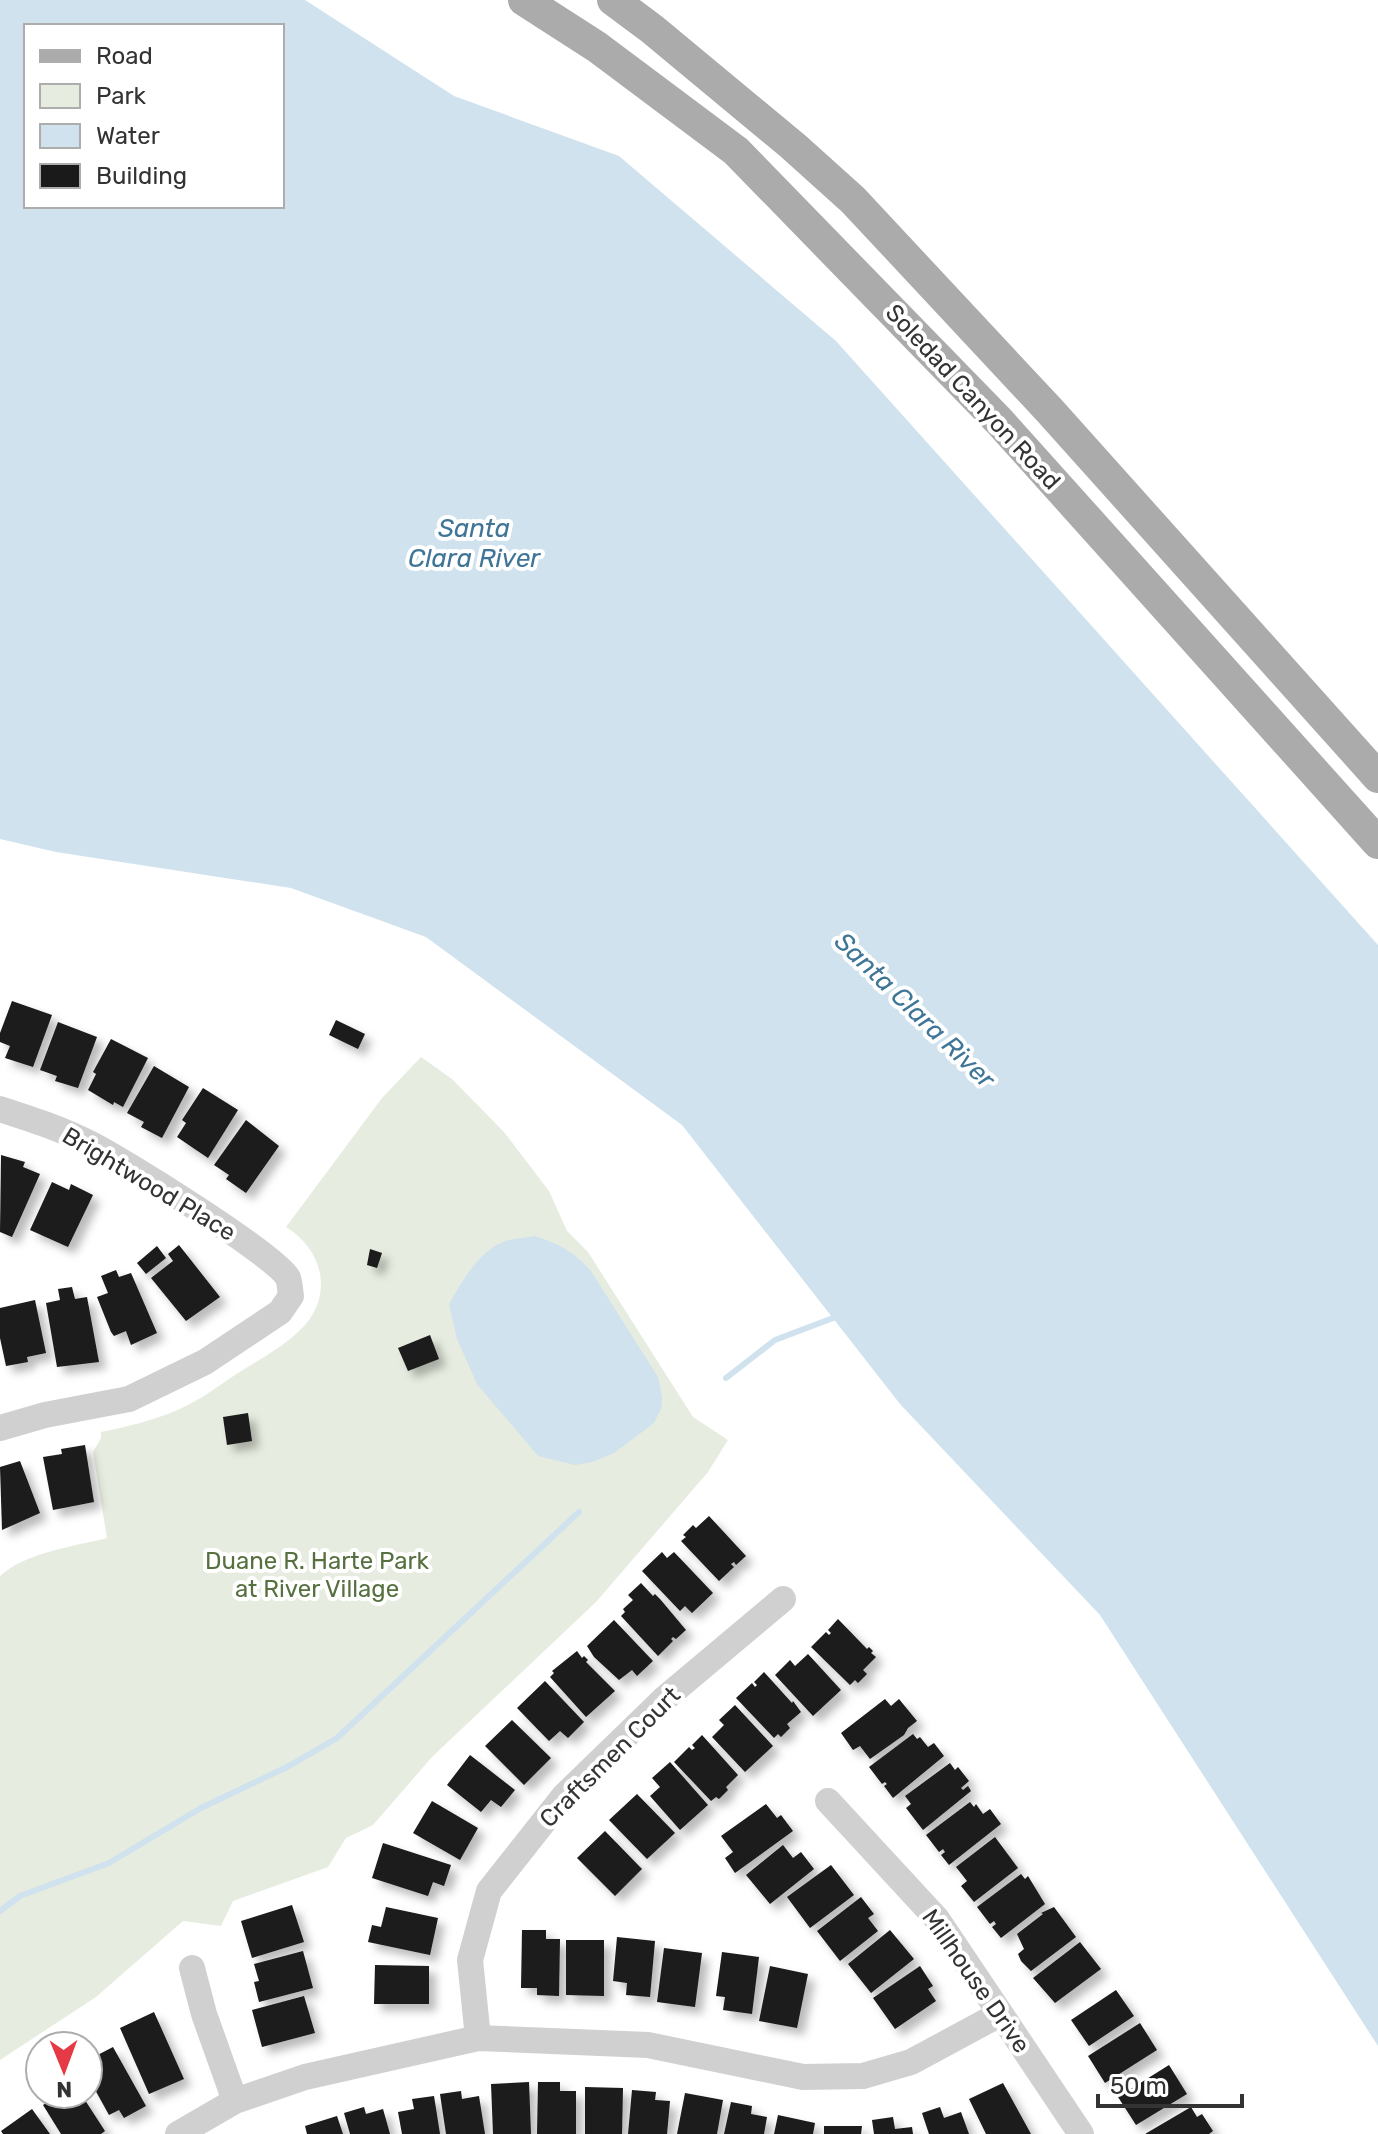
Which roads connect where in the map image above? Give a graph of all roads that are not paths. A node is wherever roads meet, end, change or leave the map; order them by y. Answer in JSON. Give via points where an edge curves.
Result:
{"nodes":[{"id":1,"x":524,"y":0,"type":"edge"},
{"id":2,"x":613,"y":0,"type":"edge"},
{"id":3,"x":1016,"y":440,"type":"junction"},
{"id":4,"x":1213,"y":592,"type":"junction"},
{"id":5,"x":1378,"y":777,"type":"edge"},
{"id":6,"x":1378,"y":843,"type":"edge"},
{"id":7,"x":0,"y":1109,"type":"edge"},
{"id":8,"x":0,"y":1428,"type":"edge"},
{"id":9,"x":783,"y":1599,"type":"dead end"},
{"id":10,"x":828,"y":1801,"type":"dead end"},
{"id":11,"x":192,"y":1968,"type":"dead end"},
{"id":12,"x":1000,"y":2014,"type":"junction"},
{"id":13,"x":478,"y":2038,"type":"junction"},
{"id":14,"x":235,"y":2101,"type":"junction"},
{"id":15,"x":178,"y":2134,"type":"edge"},
{"id":16,"x":1081,"y":2134,"type":"edge"}],
"edges":[{"from":1,"to":3,"type":"main road","name":"Soledad Canyon Road","via":[[597,47],[736,151]]},
{"from":2,"to":4,"type":"main road","name":"Soledad Canyon Road","via":[[853,200]]},
{"from":3,"to":4,"type":"main road","via":[[1033,439],[1048,446],[1177,587],[1201,596]]},
{"from":3,"to":6,"type":"main road","name":"Soledad Canyon Road"},
{"from":4,"to":5,"type":"main road","name":"Soledad Canyon Road"},
{"from":7,"to":8,"type":"street","name":"Brightwood Place","via":[[93,1144],[269,1257],[288,1278],[291,1296],[280,1312],[205,1362],[129,1399]]},
{"from":9,"to":13,"type":"street","name":"Craftsmen Court","via":[[664,1699],[564,1796],[489,1891],[470,1960]]},
{"from":10,"to":12,"type":"street","name":"Millhouse Drive","via":[[937,1919]]},
{"from":11,"to":14,"type":"street"},
{"from":12,"to":13,"type":"street","via":[[911,2062],[863,2076],[803,2077],[648,2045]]},
{"from":12,"to":16,"type":"street","name":"Millhouse Drive"},
{"from":13,"to":14,"type":"street","via":[[305,2077]]},
{"from":14,"to":15,"type":"street"}]}
